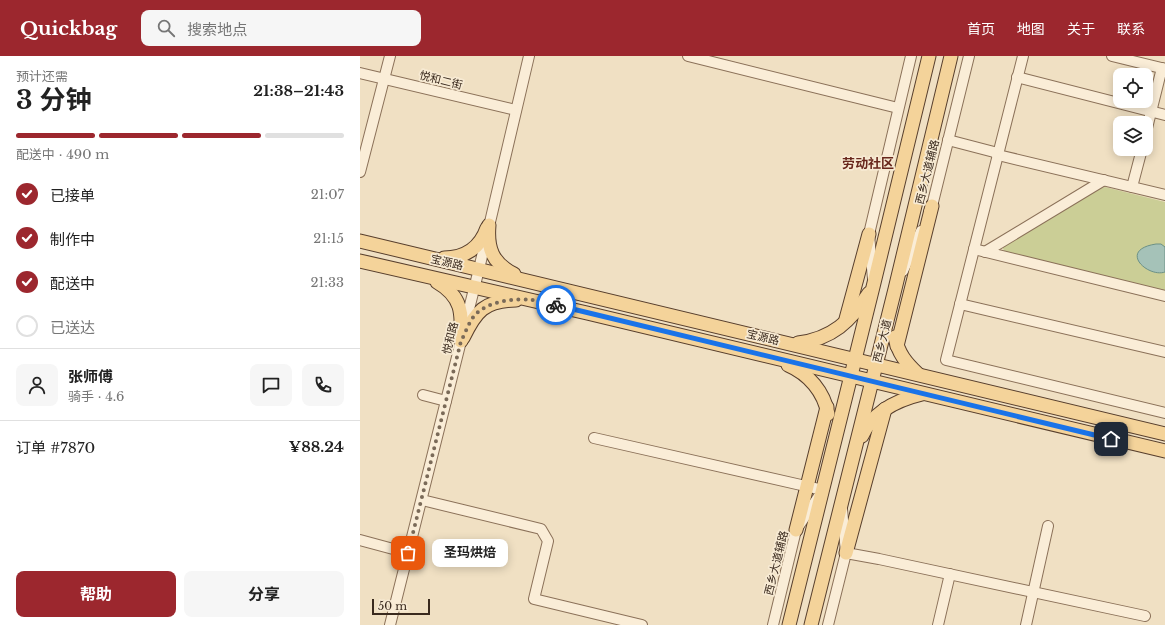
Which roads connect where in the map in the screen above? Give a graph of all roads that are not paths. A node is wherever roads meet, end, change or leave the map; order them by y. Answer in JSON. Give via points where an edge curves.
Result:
{"nodes":[{"id":1,"x":390,"y":56,"type":"edge"},
{"id":2,"x":529,"y":56,"type":"edge"},
{"id":3,"x":688,"y":56,"type":"edge"},
{"id":4,"x":911,"y":56,"type":"edge"},
{"id":5,"x":928,"y":56,"type":"edge"},
{"id":6,"x":951,"y":56,"type":"edge"},
{"id":7,"x":969,"y":56,"type":"edge"},
{"id":8,"x":1023,"y":56,"type":"edge"},
{"id":9,"x":1112,"y":56,"type":"edge"},
{"id":10,"x":1163,"y":68,"type":"edge"},
{"id":11,"x":360,"y":72,"type":"edge"},
{"id":12,"x":384,"y":78,"type":"junction"},
{"id":13,"x":1017,"y":78,"type":"junction"},
{"id":14,"x":898,"y":108,"type":"junction"},
{"id":15,"x":516,"y":110,"type":"junction"},
{"id":16,"x":1151,"y":112,"type":"junction"},
{"id":17,"x":1165,"y":115,"type":"edge"},
{"id":18,"x":1150,"y":116,"type":"edge"},
{"id":19,"x":948,"y":140,"type":"junction"},
{"id":20,"x":998,"y":155,"type":"junction"},
{"id":21,"x":1140,"y":156,"type":"edge"},
{"id":22,"x":360,"y":172,"type":"edge"},
{"id":23,"x":1104,"y":180,"type":"junction"},
{"id":24,"x":1132,"y":187,"type":"junction"},
{"id":25,"x":1165,"y":195,"type":"edge"},
{"id":26,"x":932,"y":206,"type":"junction"},
{"id":27,"x":489,"y":225,"type":"junction"},
{"id":28,"x":869,"y":234,"type":"junction"},
{"id":29,"x":360,"y":241,"type":"edge"},
{"id":30,"x":974,"y":249,"type":"junction"},
{"id":31,"x":985,"y":252,"type":"junction"},
{"id":32,"x":429,"y":258,"type":"junction"},
{"id":33,"x":360,"y":261,"type":"edge"},
{"id":34,"x":479,"y":269,"type":"junction"},
{"id":35,"x":416,"y":274,"type":"junction"},
{"id":36,"x":542,"y":284,"type":"junction"},
{"id":37,"x":873,"y":287,"type":"junction"},
{"id":38,"x":475,"y":288,"type":"junction"},
{"id":39,"x":896,"y":289,"type":"junction"},
{"id":40,"x":1165,"y":296,"type":"edge"},
{"id":41,"x":532,"y":300,"type":"junction"},
{"id":42,"x":960,"y":304,"type":"junction"},
{"id":43,"x":845,"y":322,"type":"junction"},
{"id":44,"x":775,"y":340,"type":"junction"},
{"id":45,"x":461,"y":341,"type":"junction"},
{"id":46,"x":897,"y":346,"type":"junction"},
{"id":47,"x":1165,"y":352,"type":"edge"},
{"id":48,"x":772,"y":357,"type":"junction"},
{"id":49,"x":855,"y":359,"type":"junction"},
{"id":50,"x":876,"y":364,"type":"junction"},
{"id":51,"x":918,"y":374,"type":"junction"},
{"id":52,"x":851,"y":376,"type":"junction"},
{"id":53,"x":872,"y":381,"type":"junction"},
{"id":54,"x":951,"y":382,"type":"junction"},
{"id":55,"x":926,"y":394,"type":"junction"},
{"id":56,"x":424,"y":395,"type":"dead end"},
{"id":57,"x":947,"y":399,"type":"junction"},
{"id":58,"x":446,"y":401,"type":"junction"},
{"id":59,"x":827,"y":406,"type":"junction"},
{"id":60,"x":885,"y":409,"type":"junction"},
{"id":61,"x":1165,"y":413,"type":"edge"},
{"id":62,"x":1164,"y":430,"type":"edge"},
{"id":63,"x":594,"y":438,"type":"dead end"},
{"id":64,"x":1165,"y":451,"type":"edge"},
{"id":65,"x":832,"y":452,"type":"junction"},
{"id":66,"x":854,"y":452,"type":"junction"},
{"id":67,"x":807,"y":486,"type":"junction"},
{"id":68,"x":823,"y":490,"type":"junction"},
{"id":69,"x":422,"y":500,"type":"junction"},
{"id":70,"x":842,"y":504,"type":"junction"},
{"id":71,"x":1048,"y":526,"type":"dead end"},
{"id":72,"x":796,"y":530,"type":"junction"},
{"id":73,"x":360,"y":540,"type":"edge"},
{"id":74,"x":846,"y":552,"type":"junction"},
{"id":75,"x":408,"y":553,"type":"junction"},
{"id":76,"x":950,"y":574,"type":"junction"},
{"id":77,"x":1034,"y":592,"type":"junction"},
{"id":78,"x":1145,"y":616,"type":"dead end"},
{"id":79,"x":390,"y":625,"type":"edge"},
{"id":80,"x":642,"y":625,"type":"edge"},
{"id":81,"x":773,"y":625,"type":"edge"},
{"id":82,"x":789,"y":625,"type":"edge"},
{"id":83,"x":811,"y":625,"type":"edge"},
{"id":84,"x":828,"y":625,"type":"edge"},
{"id":85,"x":938,"y":625,"type":"edge"},
{"id":86,"x":1026,"y":625,"type":"edge"}],
"edges":[{"from":1,"to":12,"type":"street"},
{"from":2,"to":15,"type":"street","name":"悦和路"},
{"from":3,"to":14,"type":"street"},
{"from":4,"to":14,"type":"street"},
{"from":5,"to":37,"type":"main road","name":"西乡大道"},
{"from":6,"to":39,"type":"main road","name":"西乡大道"},
{"from":7,"to":19,"type":"street","name":"西乡大道辅路"},
{"from":8,"to":13,"type":"street"},
{"from":9,"to":10,"type":"street"},
{"from":10,"to":16,"type":"street"},
{"from":11,"to":12,"type":"street","name":"悦和二街"},
{"from":12,"to":15,"type":"street","name":"悦和二街"},
{"from":12,"to":22,"type":"street"},
{"from":13,"to":16,"type":"street"},
{"from":13,"to":20,"type":"street"},
{"from":14,"to":28,"type":"street"},
{"from":15,"to":27,"type":"street","name":"悦和路"},
{"from":16,"to":17,"type":"street"},
{"from":16,"to":18,"type":"street"},
{"from":19,"to":20,"type":"street"},
{"from":19,"to":26,"type":"street","name":"西乡大道辅路"},
{"from":20,"to":23,"type":"street"},
{"from":20,"to":30,"type":"street"},
{"from":21,"to":24,"type":"street"},
{"from":23,"to":24,"type":"street"},
{"from":23,"to":31,"type":"street"},
{"from":24,"to":25,"type":"street"},
{"from":26,"to":39,"type":"street","name":"西乡大道辅路"},
{"from":26,"to":46,"type":"main road"},
{"from":27,"to":32,"type":"main road","via":[[474,249],[457,257]]},
{"from":27,"to":34,"type":"street","name":"悦和路"},
{"from":27,"to":36,"type":"main road","via":[[489,247],[497,262],[514,274]]},
{"from":28,"to":37,"type":"street"},
{"from":28,"to":43,"type":"main road"},
{"from":29,"to":32,"type":"main road","name":"宝源路"},
{"from":30,"to":31,"type":"street"},
{"from":30,"to":42,"type":"street"},
{"from":31,"to":40,"type":"street"},
{"from":32,"to":34,"type":"main road","name":"宝源路"},
{"from":33,"to":35,"type":"main road","name":"宝源路"},
{"from":34,"to":36,"type":"main road","name":"宝源路"},
{"from":34,"to":38,"type":"street","name":"悦和路"},
{"from":35,"to":38,"type":"main road","name":"宝源路"},
{"from":35,"to":45,"type":"main road","via":[[452,292],[460,310]]},
{"from":36,"to":44,"type":"main road","name":"宝源路"},
{"from":37,"to":43,"type":"main road"},
{"from":37,"to":49,"type":"main road","name":"西乡大道"},
{"from":38,"to":41,"type":"main road","name":"宝源路"},
{"from":38,"to":45,"type":"street","name":"悦和路"},
{"from":39,"to":46,"type":"main road","via":[[894,324]]},
{"from":39,"to":50,"type":"main road","name":"西乡大道"},
{"from":41,"to":45,"type":"main road","via":[[500,302],[483,309],[473,319]]},
{"from":41,"to":48,"type":"main road","name":"宝源路"},
{"from":42,"to":47,"type":"street"},
{"from":42,"to":61,"type":"street","via":[[946,360]]},
{"from":43,"to":44,"type":"main road","via":[[835,331],[810,341],[798,343]]},
{"from":44,"to":49,"type":"main road","name":"宝源路"},
{"from":45,"to":58,"type":"street","name":"悦和路"},
{"from":46,"to":51,"type":"main road","via":[[905,361]]},
{"from":48,"to":52,"type":"main road","name":"宝源路"},
{"from":48,"to":59,"type":"main road","via":[[806,376],[816,386]]},
{"from":49,"to":50,"type":"main road","name":"宝源路"},
{"from":49,"to":52,"type":"main road","name":"西乡大道"},
{"from":50,"to":51,"type":"main road","name":"宝源路"},
{"from":50,"to":53,"type":"main road","name":"西乡大道"},
{"from":51,"to":54,"type":"main road","name":"宝源路"},
{"from":52,"to":53,"type":"main road","name":"宝源路"},
{"from":52,"to":65,"type":"main road","name":"西乡大道"},
{"from":53,"to":55,"type":"main road","name":"宝源路"},
{"from":53,"to":66,"type":"main road","name":"西乡大道"},
{"from":54,"to":57,"type":"main road","via":[[941,388],[941,394]]},
{"from":54,"to":62,"type":"main road","name":"宝源路"},
{"from":55,"to":57,"type":"main road","name":"宝源路"},
{"from":55,"to":60,"type":"main road","via":[[895,402]]},
{"from":56,"to":58,"type":"street"},
{"from":57,"to":64,"type":"main road","name":"宝源路"},
{"from":58,"to":69,"type":"street","name":"悦和路"},
{"from":59,"to":65,"type":"main road"},
{"from":59,"to":67,"type":"main road"},
{"from":60,"to":66,"type":"main road","via":[[870,423]]},
{"from":60,"to":74,"type":"main road"},
{"from":63,"to":67,"type":"street"},
{"from":65,"to":68,"type":"main road","name":"西乡大道"},
{"from":66,"to":70,"type":"main road","name":"西乡大道"},
{"from":67,"to":68,"type":"street"},
{"from":67,"to":72,"type":"main road"},
{"from":68,"to":72,"type":"street","name":"西乡大道辅路"},
{"from":68,"to":82,"type":"main road","name":"西乡大道"},
{"from":69,"to":75,"type":"street","name":"悦和路"},
{"from":69,"to":80,"type":"street","via":[[541,529],[548,541],[534,599]]},
{"from":70,"to":74,"type":"street"},
{"from":70,"to":83,"type":"main road","name":"西乡大道"},
{"from":71,"to":77,"type":"street"},
{"from":72,"to":81,"type":"street","name":"西乡大道辅路"},
{"from":73,"to":75,"type":"street"},
{"from":74,"to":76,"type":"street"},
{"from":74,"to":84,"type":"street"},
{"from":75,"to":79,"type":"street","name":"悦和路"},
{"from":76,"to":77,"type":"street"},
{"from":76,"to":85,"type":"street"},
{"from":77,"to":78,"type":"street"},
{"from":77,"to":86,"type":"street"}]}
